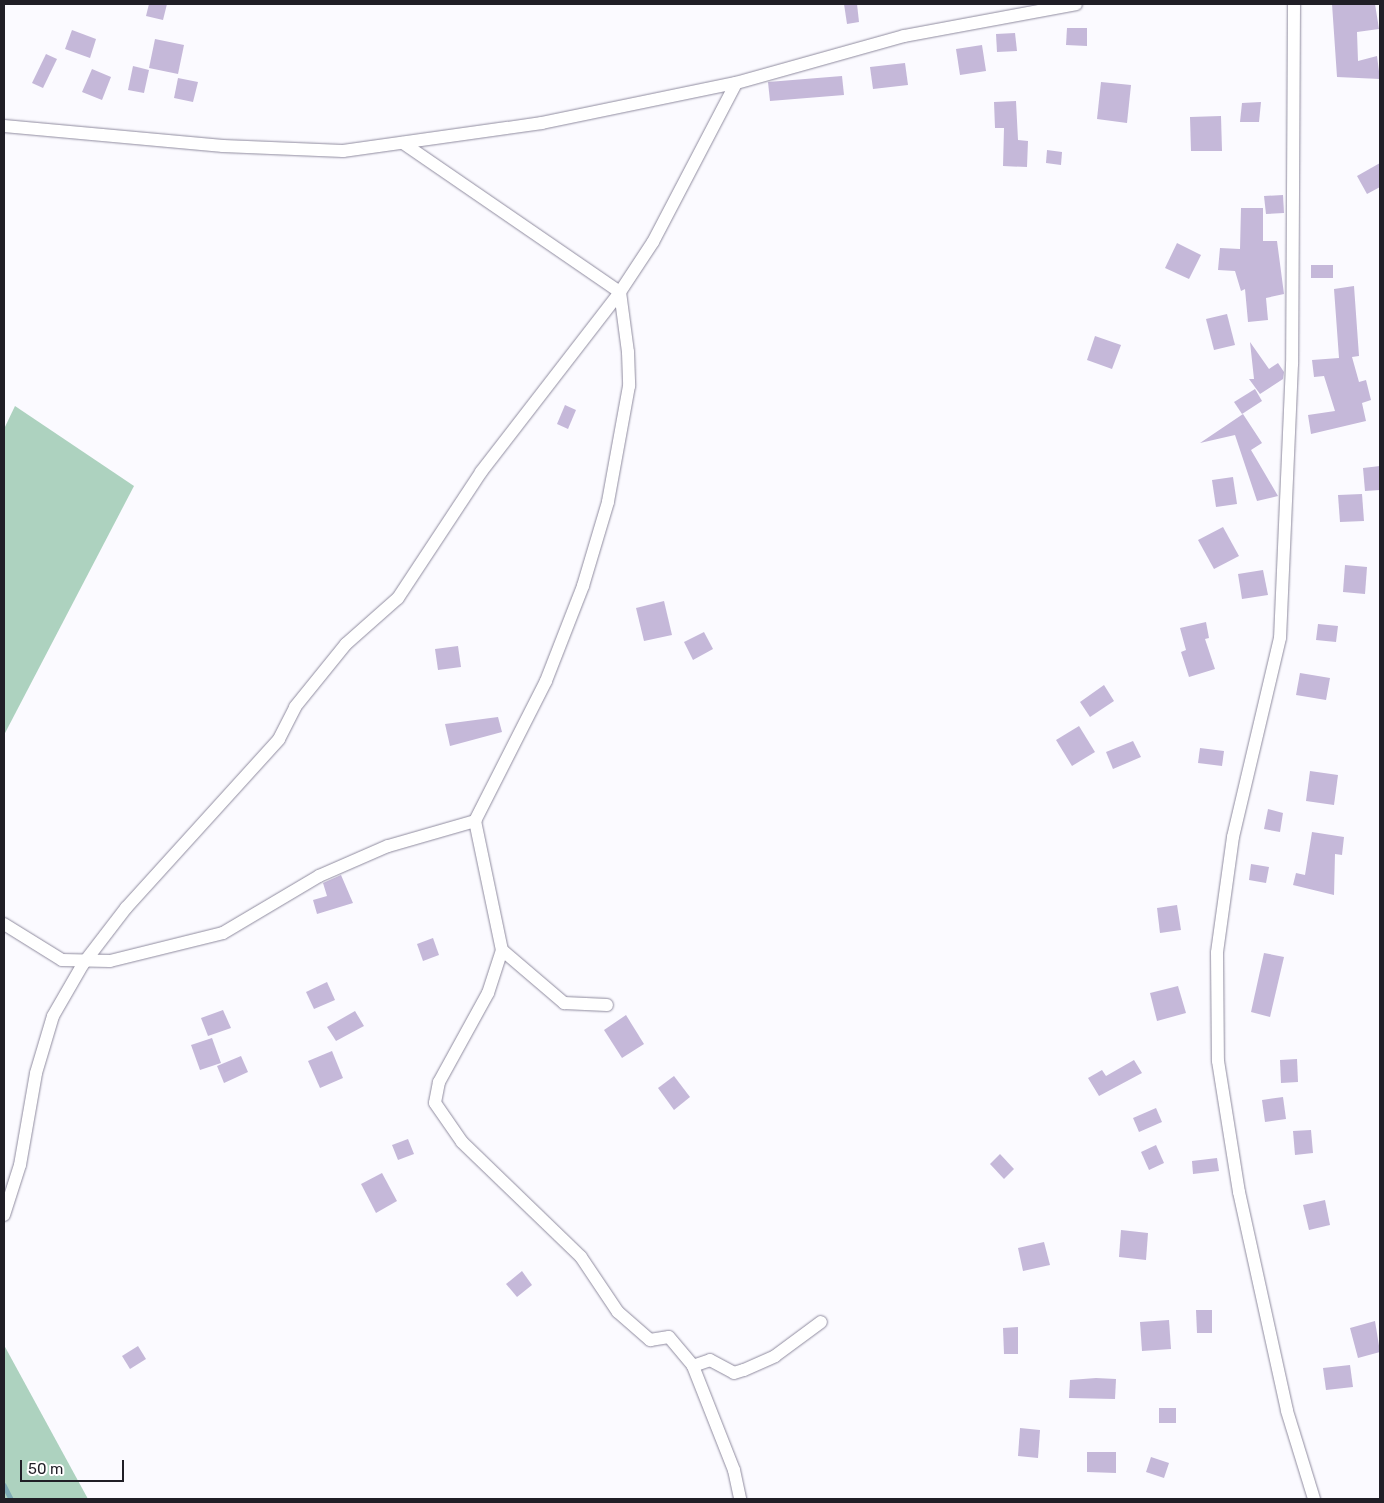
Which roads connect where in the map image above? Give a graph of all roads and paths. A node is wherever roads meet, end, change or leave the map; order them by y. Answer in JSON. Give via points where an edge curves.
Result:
{"nodes":[{"id":1,"x":1076,"y":4,"type":"edge"},
{"id":2,"x":1294,"y":4,"type":"edge"},
{"id":3,"x":736,"y":83,"type":"junction"},
{"id":4,"x":4,"y":126,"type":"edge"},
{"id":5,"x":402,"y":143,"type":"junction"},
{"id":6,"x":620,"y":292,"type":"junction"},
{"id":7,"x":474,"y":821,"type":"junction"},
{"id":8,"x":4,"y":924,"type":"edge"},
{"id":9,"x":502,"y":950,"type":"junction"},
{"id":10,"x":62,"y":960,"type":"junction"},
{"id":11,"x":83,"y":964,"type":"junction"},
{"id":12,"x":73,"y":980,"type":"junction"},
{"id":13,"x":607,"y":1005,"type":"dead end"},
{"id":14,"x":4,"y":1215,"type":"edge"},
{"id":15,"x":821,"y":1322,"type":"dead end"},
{"id":16,"x":692,"y":1366,"type":"junction"},
{"id":17,"x":740,"y":1499,"type":"edge"},
{"id":18,"x":1314,"y":1499,"type":"edge"}],
"edges":[{"from":1,"to":3,"type":"street","via":[[904,36]]},
{"from":2,"to":18,"type":"street","via":[[1292,364],[1280,638],[1233,837],[1217,963],[1218,1061],[1239,1192],[1287,1410]]},
{"from":3,"to":5,"type":"street","via":[[542,123]]},
{"from":3,"to":6,"type":"street","via":[[653,242]]},
{"from":4,"to":5,"type":"street","via":[[223,146],[343,151]]},
{"from":5,"to":6,"type":"street"},
{"from":6,"to":7,"type":"street","via":[[629,386],[608,502],[583,586],[546,681]]},
{"from":6,"to":11,"type":"street","via":[[481,472],[398,598],[346,644],[295,707],[279,739],[126,908]]},
{"from":7,"to":9,"type":"street"},
{"from":7,"to":11,"type":"street","via":[[388,846],[320,876],[223,933]]},
{"from":8,"to":10,"type":"street"},
{"from":9,"to":13,"type":"street","via":[[564,1003]]},
{"from":9,"to":16,"type":"street","via":[[488,993],[438,1082],[435,1103],[462,1142],[581,1257],[618,1312],[650,1340],[669,1337]]},
{"from":10,"to":11,"type":"street"},
{"from":10,"to":12,"type":"street"},
{"from":11,"to":12,"type":"street"},
{"from":12,"to":14,"type":"street","via":[[53,1016],[36,1073],[20,1165]]},
{"from":15,"to":16,"type":"street","via":[[775,1356],[744,1370],[734,1373],[710,1360]]},
{"from":16,"to":17,"type":"street","via":[[734,1470]]}]}
